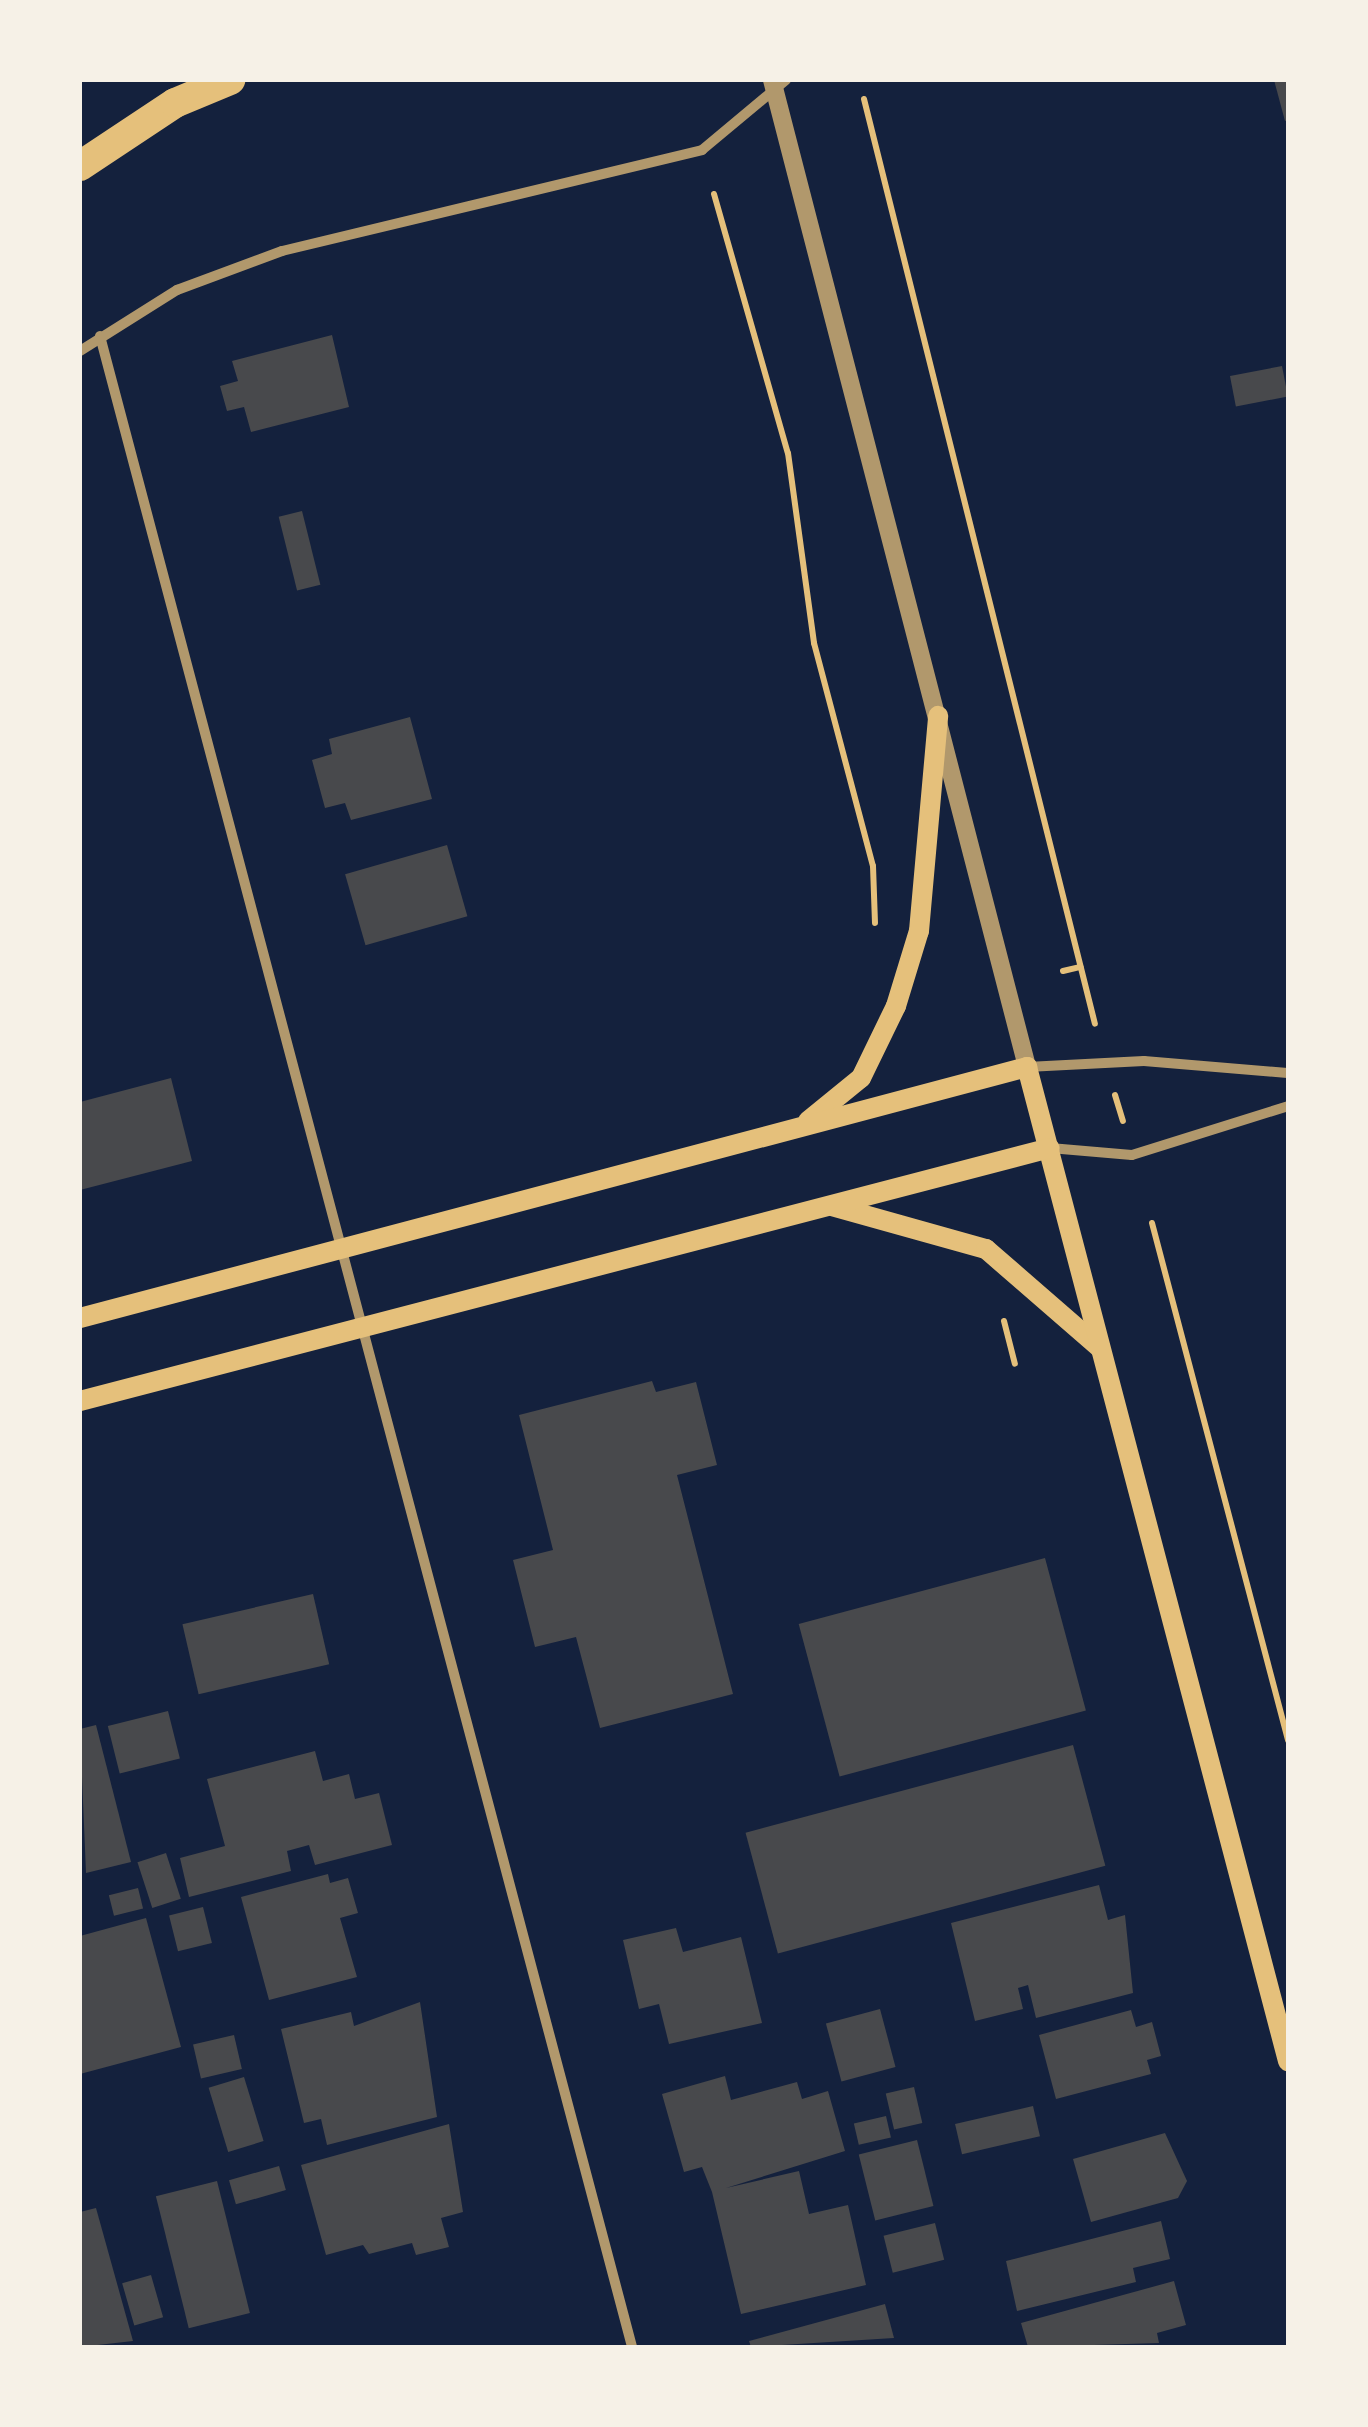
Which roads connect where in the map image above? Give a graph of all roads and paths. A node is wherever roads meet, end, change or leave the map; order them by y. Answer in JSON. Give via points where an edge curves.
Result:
{"nodes":[{"id":1,"x":230,"y":80,"type":"edge"},
{"id":2,"x":778,"y":83,"type":"edge"},
{"id":3,"x":864,"y":99,"type":"dead end"},
{"id":4,"x":80,"y":166,"type":"edge"},
{"id":5,"x":714,"y":194,"type":"dead end"},
{"id":6,"x":100,"y":336,"type":"junction"},
{"id":7,"x":80,"y":352,"type":"edge"},
{"id":8,"x":938,"y":716,"type":"junction"},
{"id":9,"x":875,"y":937,"type":"dead end"},
{"id":10,"x":1081,"y":968,"type":"junction"},
{"id":11,"x":1064,"y":972,"type":"dead end"},
{"id":12,"x":1095,"y":1024,"type":"dead end"},
{"id":13,"x":1027,"y":1066,"type":"junction"},
{"id":14,"x":1288,"y":1073,"type":"edge"},
{"id":15,"x":1288,"y":1106,"type":"edge"},
{"id":16,"x":801,"y":1126,"type":"junction"},
{"id":17,"x":1050,"y":1148,"type":"junction"},
{"id":18,"x":830,"y":1206,"type":"junction"},
{"id":19,"x":1152,"y":1222,"type":"dead end"},
{"id":20,"x":342,"y":1248,"type":"junction"},
{"id":21,"x":80,"y":1318,"type":"edge"},
{"id":22,"x":1004,"y":1321,"type":"dead end"},
{"id":23,"x":364,"y":1331,"type":"junction"},
{"id":24,"x":1100,"y":1348,"type":"junction"},
{"id":25,"x":1015,"y":1364,"type":"dead end"},
{"id":26,"x":80,"y":1401,"type":"edge"},
{"id":27,"x":1288,"y":1740,"type":"edge"},
{"id":28,"x":1288,"y":2061,"type":"edge"},
{"id":29,"x":632,"y":2347,"type":"edge"}],
"edges":[{"from":1,"to":4,"type":"highway","via":[[175,103]]},
{"from":2,"to":6,"type":"street","via":[[702,150],[282,251],[177,290]]},
{"from":2,"to":8,"type":"street"},
{"from":3,"to":10,"type":"path"},
{"from":5,"to":9,"type":"path","via":[[788,453],[814,643],[873,866]]},
{"from":6,"to":7,"type":"street"},
{"from":6,"to":20,"type":"street"},
{"from":8,"to":13,"type":"street"},
{"from":8,"to":16,"type":"main road","via":[[920,931],[896,1006],[861,1078]]},
{"from":10,"to":11,"type":"path"},
{"from":10,"to":12,"type":"path"},
{"from":13,"to":14,"type":"street","via":[[1124,1060]]},
{"from":13,"to":16,"type":"main road"},
{"from":13,"to":17,"type":"main road"},
{"from":15,"to":17,"type":"street","via":[[1132,1154]]},
{"from":16,"to":20,"type":"main road"},
{"from":17,"to":18,"type":"main road"},
{"from":17,"to":24,"type":"main road"},
{"from":18,"to":23,"type":"main road"},
{"from":18,"to":24,"type":"main road","via":[[986,1250]]},
{"from":19,"to":27,"type":"path"},
{"from":20,"to":21,"type":"main road"},
{"from":20,"to":23,"type":"street"},
{"from":22,"to":25,"type":"path"},
{"from":23,"to":26,"type":"main road"},
{"from":23,"to":29,"type":"street"},
{"from":24,"to":28,"type":"main road"}]}
